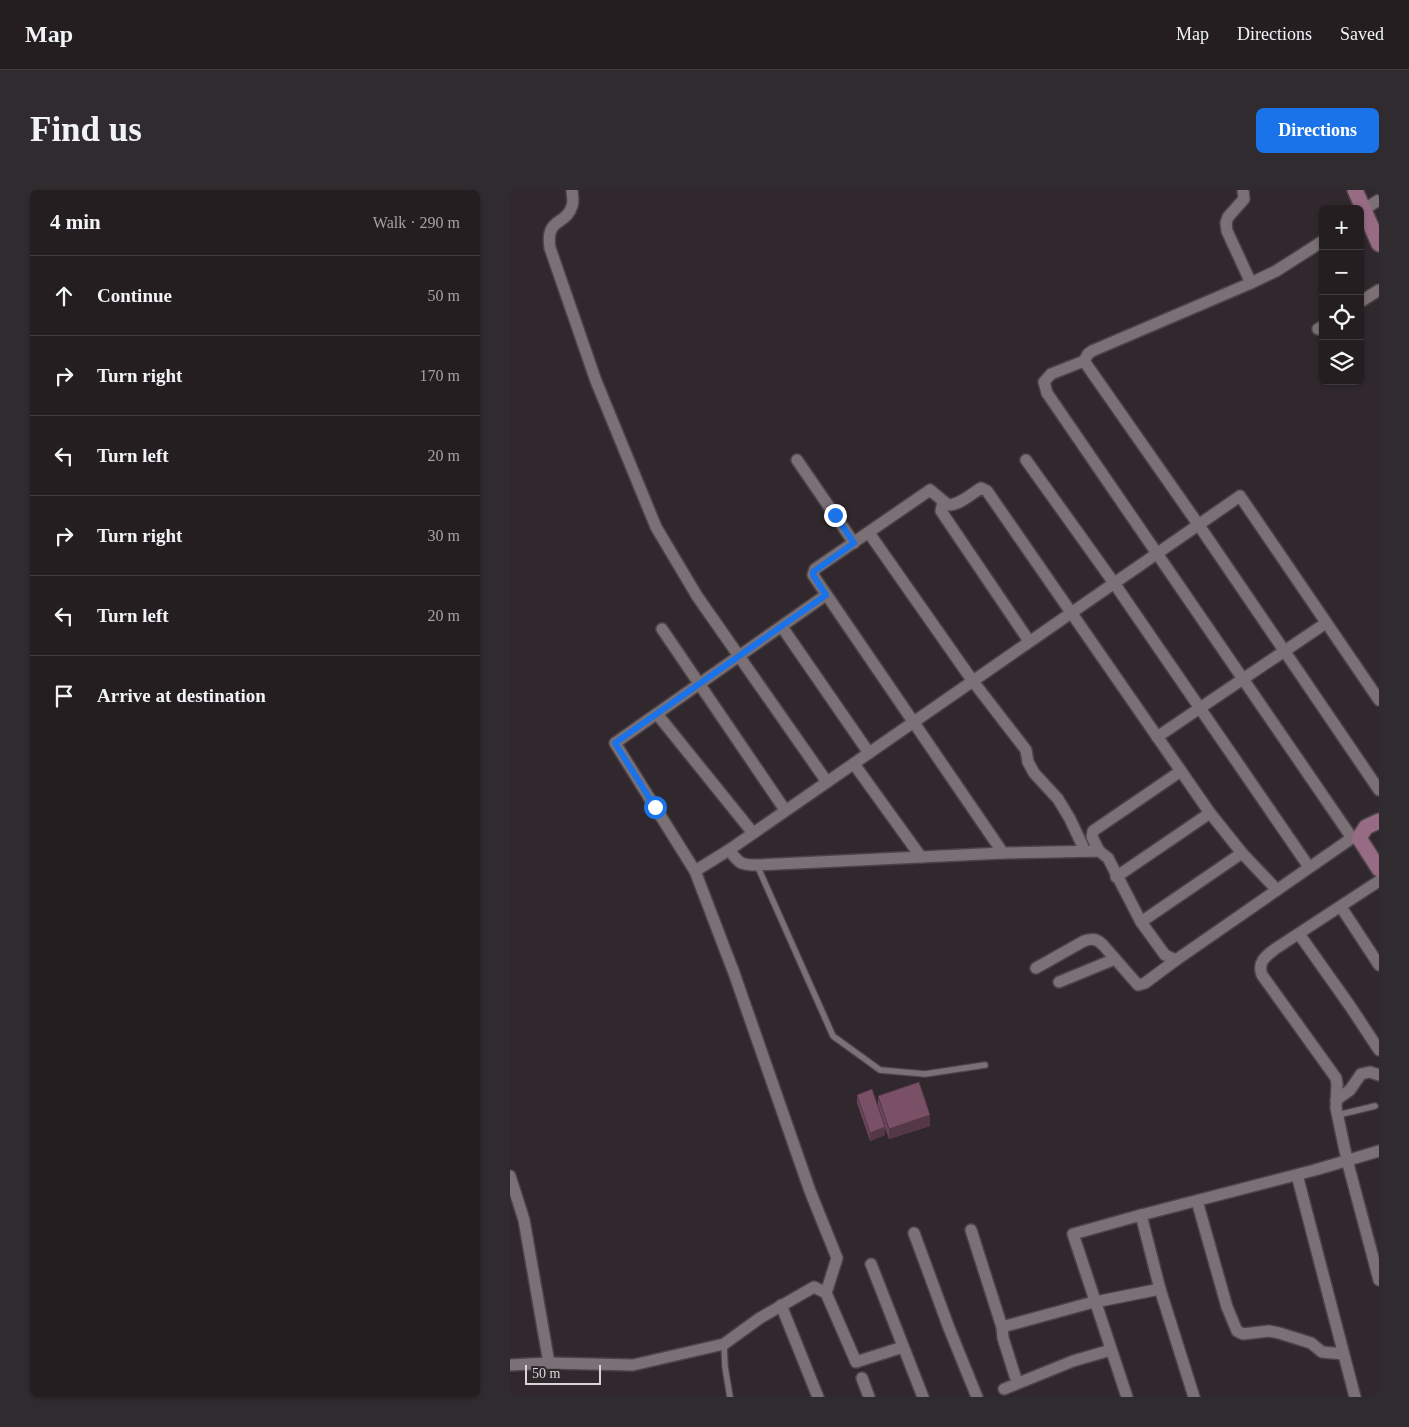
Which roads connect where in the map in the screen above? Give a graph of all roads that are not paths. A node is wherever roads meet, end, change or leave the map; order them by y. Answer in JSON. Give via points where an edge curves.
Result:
{"nodes":[{"id":1,"x":572,"y":190,"type":"edge"},
{"id":2,"x":1243,"y":190,"type":"edge"},
{"id":3,"x":1355,"y":190,"type":"edge"},
{"id":4,"x":1379,"y":200,"type":"edge"},
{"id":5,"x":1360,"y":205,"type":"edge"},
{"id":6,"x":1364,"y":213,"type":"edge"},
{"id":7,"x":1364,"y":216,"type":"edge"},
{"id":8,"x":1319,"y":244,"type":"edge"},
{"id":9,"x":1379,"y":244,"type":"edge"},
{"id":10,"x":1251,"y":283,"type":"junction"},
{"id":11,"x":1379,"y":290,"type":"edge"},
{"id":12,"x":1364,"y":299,"type":"edge"},
{"id":13,"x":1084,"y":361,"type":"junction"},
{"id":14,"x":797,"y":460,"type":"dead end"},
{"id":15,"x":1026,"y":460,"type":"dead end"},
{"id":16,"x":943,"y":501,"type":"junction"},
{"id":17,"x":1198,"y":524,"type":"junction"},
{"id":18,"x":869,"y":532,"type":"junction"},
{"id":19,"x":854,"y":543,"type":"junction"},
{"id":20,"x":1156,"y":554,"type":"junction"},
{"id":21,"x":1114,"y":583,"type":"junction"},
{"id":22,"x":826,"y":595,"type":"junction"},
{"id":23,"x":1072,"y":612,"type":"junction"},
{"id":24,"x":1326,"y":623,"type":"junction"},
{"id":25,"x":782,"y":627,"type":"junction"},
{"id":26,"x":662,"y":629,"type":"dead end"},
{"id":27,"x":1029,"y":641,"type":"junction"},
{"id":28,"x":1284,"y":651,"type":"junction"},
{"id":29,"x":740,"y":656,"type":"junction"},
{"id":30,"x":972,"y":680,"type":"junction"},
{"id":31,"x":1243,"y":680,"type":"junction"},
{"id":32,"x":700,"y":684,"type":"junction"},
{"id":33,"x":1379,"y":700,"type":"edge"},
{"id":34,"x":1199,"y":708,"type":"junction"},
{"id":35,"x":657,"y":714,"type":"junction"},
{"id":36,"x":913,"y":723,"type":"junction"},
{"id":37,"x":1157,"y":737,"type":"junction"},
{"id":38,"x":869,"y":753,"type":"junction"},
{"id":39,"x":854,"y":764,"type":"junction"},
{"id":40,"x":1181,"y":772,"type":"junction"},
{"id":41,"x":827,"y":782,"type":"junction"},
{"id":42,"x":1379,"y":790,"type":"edge"},
{"id":43,"x":785,"y":810,"type":"junction"},
{"id":44,"x":1210,"y":813,"type":"junction"},
{"id":45,"x":1379,"y":821,"type":"edge"},
{"id":46,"x":753,"y":833,"type":"junction"},
{"id":47,"x":1355,"y":838,"type":"junction"},
{"id":48,"x":729,"y":850,"type":"junction"},
{"id":49,"x":1085,"y":851,"type":"junction"},
{"id":50,"x":1099,"y":851,"type":"junction"},
{"id":51,"x":1003,"y":853,"type":"junction"},
{"id":52,"x":1242,"y":853,"type":"junction"},
{"id":53,"x":921,"y":857,"type":"junction"},
{"id":54,"x":757,"y":865,"type":"junction"},
{"id":55,"x":1309,"y":867,"type":"junction"},
{"id":56,"x":1379,"y":869,"type":"edge"},
{"id":57,"x":695,"y":871,"type":"junction"},
{"id":58,"x":1116,"y":877,"type":"junction"},
{"id":59,"x":1379,"y":881,"type":"edge"},
{"id":60,"x":1277,"y":890,"type":"junction"},
{"id":61,"x":1341,"y":907,"type":"junction"},
{"id":62,"x":1141,"y":922,"type":"junction"},
{"id":63,"x":1299,"y":934,"type":"junction"},
{"id":64,"x":1115,"y":960,"type":"junction"},
{"id":65,"x":1176,"y":960,"type":"junction"},
{"id":66,"x":1379,"y":965,"type":"edge"},
{"id":67,"x":1036,"y":968,"type":"dead end"},
{"id":68,"x":1060,"y":982,"type":"dead end"},
{"id":69,"x":1379,"y":1050,"type":"edge"},
{"id":70,"x":985,"y":1065,"type":"dead end"},
{"id":71,"x":1379,"y":1075,"type":"edge"},
{"id":72,"x":1336,"y":1100,"type":"junction"},
{"id":73,"x":1375,"y":1106,"type":"dead end"},
{"id":74,"x":1338,"y":1115,"type":"junction"},
{"id":75,"x":1379,"y":1151,"type":"edge"},
{"id":76,"x":1347,"y":1160,"type":"junction"},
{"id":77,"x":1297,"y":1174,"type":"junction"},
{"id":78,"x":510,"y":1176,"type":"edge"},
{"id":79,"x":1197,"y":1201,"type":"junction"},
{"id":80,"x":1141,"y":1216,"type":"junction"},
{"id":81,"x":971,"y":1230,"type":"dead end"},
{"id":82,"x":914,"y":1233,"type":"dead end"},
{"id":83,"x":871,"y":1264,"type":"dead end"},
{"id":84,"x":1379,"y":1280,"type":"edge"},
{"id":85,"x":1160,"y":1289,"type":"junction"},
{"id":86,"x":826,"y":1293,"type":"junction"},
{"id":87,"x":1095,"y":1302,"type":"junction"},
{"id":88,"x":782,"y":1305,"type":"junction"},
{"id":89,"x":1002,"y":1327,"type":"junction"},
{"id":90,"x":724,"y":1344,"type":"junction"},
{"id":91,"x":903,"y":1347,"type":"junction"},
{"id":92,"x":1111,"y":1350,"type":"junction"},
{"id":93,"x":1343,"y":1354,"type":"junction"},
{"id":94,"x":549,"y":1363,"type":"junction"},
{"id":95,"x":510,"y":1365,"type":"edge"},
{"id":96,"x":1015,"y":1376,"type":"dead end"},
{"id":97,"x":862,"y":1378,"type":"dead end"},
{"id":98,"x":1004,"y":1389,"type":"dead end"},
{"id":99,"x":730,"y":1397,"type":"edge"},
{"id":100,"x":818,"y":1397,"type":"edge"},
{"id":101,"x":869,"y":1397,"type":"edge"},
{"id":102,"x":923,"y":1397,"type":"edge"},
{"id":103,"x":977,"y":1397,"type":"edge"},
{"id":104,"x":1127,"y":1397,"type":"edge"},
{"id":105,"x":1194,"y":1397,"type":"edge"},
{"id":106,"x":1355,"y":1397,"type":"edge"}],
"edges":[{"from":1,"to":29,"type":"street","via":[[571,208],[550,229],[548,240],[596,381],[656,527],[697,596]]},
{"from":2,"to":10,"type":"street","via":[[1244,199],[1226,223]]},
{"from":3,"to":5,"type":"street"},
{"from":4,"to":6,"type":"street"},
{"from":7,"to":9,"type":"street"},
{"from":8,"to":10,"type":"street"},
{"from":10,"to":13,"type":"street","via":[[1092,351]]},
{"from":11,"to":12,"type":"street"},
{"from":13,"to":17,"type":"street"},
{"from":13,"to":20,"type":"street","via":[[1051,374],[1044,382],[1047,393]]},
{"from":14,"to":19,"type":"street"},
{"from":15,"to":21,"type":"street"},
{"from":16,"to":18,"type":"street","via":[[930,490]]},
{"from":16,"to":23,"type":"street","via":[[948,505],[956,504],[981,488],[985,489]]},
{"from":16,"to":27,"type":"street","via":[[941,511]]},
{"from":17,"to":20,"type":"street"},
{"from":17,"to":24,"type":"street","via":[[1236,497],[1242,497]]},
{"from":17,"to":28,"type":"street"},
{"from":18,"to":19,"type":"street"},
{"from":18,"to":30,"type":"street"},
{"from":19,"to":22,"type":"street","via":[[813,572]]},
{"from":20,"to":21,"type":"street"},
{"from":20,"to":31,"type":"street"},
{"from":21,"to":23,"type":"street"},
{"from":21,"to":34,"type":"street"},
{"from":22,"to":25,"type":"street"},
{"from":22,"to":36,"type":"street"},
{"from":23,"to":27,"type":"street"},
{"from":23,"to":37,"type":"street"},
{"from":24,"to":28,"type":"street"},
{"from":24,"to":33,"type":"street"},
{"from":25,"to":29,"type":"street"},
{"from":25,"to":38,"type":"street"},
{"from":26,"to":32,"type":"street"},
{"from":27,"to":30,"type":"street"},
{"from":28,"to":31,"type":"street"},
{"from":28,"to":42,"type":"street"},
{"from":29,"to":32,"type":"street"},
{"from":29,"to":41,"type":"street"},
{"from":30,"to":36,"type":"street"},
{"from":30,"to":49,"type":"street","via":[[1026,750],[1034,773],[1058,799]]},
{"from":31,"to":34,"type":"street"},
{"from":31,"to":47,"type":"street"},
{"from":32,"to":35,"type":"street"},
{"from":32,"to":43,"type":"street"},
{"from":34,"to":37,"type":"street"},
{"from":34,"to":55,"type":"street"},
{"from":35,"to":46,"type":"street"},
{"from":35,"to":57,"type":"street","via":[[615,743]]},
{"from":36,"to":38,"type":"street"},
{"from":36,"to":51,"type":"street"},
{"from":37,"to":40,"type":"street"},
{"from":38,"to":39,"type":"street"},
{"from":39,"to":41,"type":"street"},
{"from":39,"to":53,"type":"street"},
{"from":40,"to":44,"type":"street"},
{"from":40,"to":50,"type":"street","via":[[1093,831],[1092,837]]},
{"from":41,"to":43,"type":"street"},
{"from":43,"to":46,"type":"street"},
{"from":44,"to":52,"type":"street"},
{"from":44,"to":58,"type":"street"},
{"from":45,"to":47,"type":"street","via":[[1366,827]]},
{"from":46,"to":48,"type":"street"},
{"from":47,"to":55,"type":"street"},
{"from":47,"to":56,"type":"street"},
{"from":48,"to":54,"type":"street","via":[[742,865]]},
{"from":48,"to":57,"type":"street"},
{"from":49,"to":50,"type":"street"},
{"from":49,"to":51,"type":"street"},
{"from":50,"to":58,"type":"street","via":[[1108,858]]},
{"from":51,"to":53,"type":"street"},
{"from":52,"to":60,"type":"street"},
{"from":52,"to":62,"type":"street"},
{"from":53,"to":54,"type":"street"},
{"from":54,"to":70,"type":"lane","via":[[833,1036],[880,1070],[925,1074]]},
{"from":55,"to":60,"type":"street"},
{"from":57,"to":86,"type":"street","via":[[837,1258]]},
{"from":58,"to":62,"type":"street"},
{"from":59,"to":61,"type":"street"},
{"from":60,"to":65,"type":"street"},
{"from":61,"to":63,"type":"street"},
{"from":61,"to":66,"type":"street"},
{"from":62,"to":65,"type":"street","via":[[1165,955]]},
{"from":63,"to":69,"type":"street"},
{"from":63,"to":72,"type":"street","via":[[1264,958],[1260,970],[1336,1078]]},
{"from":64,"to":65,"type":"street","via":[[1135,983],[1141,985]]},
{"from":64,"to":67,"type":"street","via":[[1098,940],[1090,939]]},
{"from":64,"to":68,"type":"street"},
{"from":71,"to":72,"type":"street","via":[[1361,1074],[1350,1090]]},
{"from":72,"to":74,"type":"street"},
{"from":73,"to":74,"type":"lane"},
{"from":74,"to":76,"type":"street"},
{"from":75,"to":76,"type":"street"},
{"from":76,"to":77,"type":"street"},
{"from":76,"to":84,"type":"street"},
{"from":77,"to":79,"type":"street"},
{"from":77,"to":93,"type":"street"},
{"from":78,"to":94,"type":"street","via":[[524,1220]]},
{"from":79,"to":80,"type":"street"},
{"from":79,"to":93,"type":"street","via":[[1237,1331],[1243,1334],[1279,1334],[1311,1343],[1322,1352]]},
{"from":80,"to":85,"type":"street"},
{"from":80,"to":87,"type":"street","via":[[1073,1234]]},
{"from":81,"to":89,"type":"street"},
{"from":82,"to":103,"type":"street"},
{"from":83,"to":91,"type":"street"},
{"from":85,"to":87,"type":"street"},
{"from":85,"to":105,"type":"street"},
{"from":86,"to":88,"type":"street","via":[[814,1287]]},
{"from":86,"to":91,"type":"street","via":[[856,1362]]},
{"from":87,"to":89,"type":"street"},
{"from":87,"to":92,"type":"street"},
{"from":88,"to":90,"type":"street"},
{"from":88,"to":100,"type":"street"},
{"from":89,"to":96,"type":"street"},
{"from":90,"to":94,"type":"street","via":[[634,1365]]},
{"from":90,"to":99,"type":"lane"},
{"from":91,"to":102,"type":"street"},
{"from":92,"to":98,"type":"street","via":[[1073,1361]]},
{"from":92,"to":104,"type":"street"},
{"from":93,"to":106,"type":"street"},
{"from":94,"to":95,"type":"street"},
{"from":97,"to":101,"type":"street"}]}
